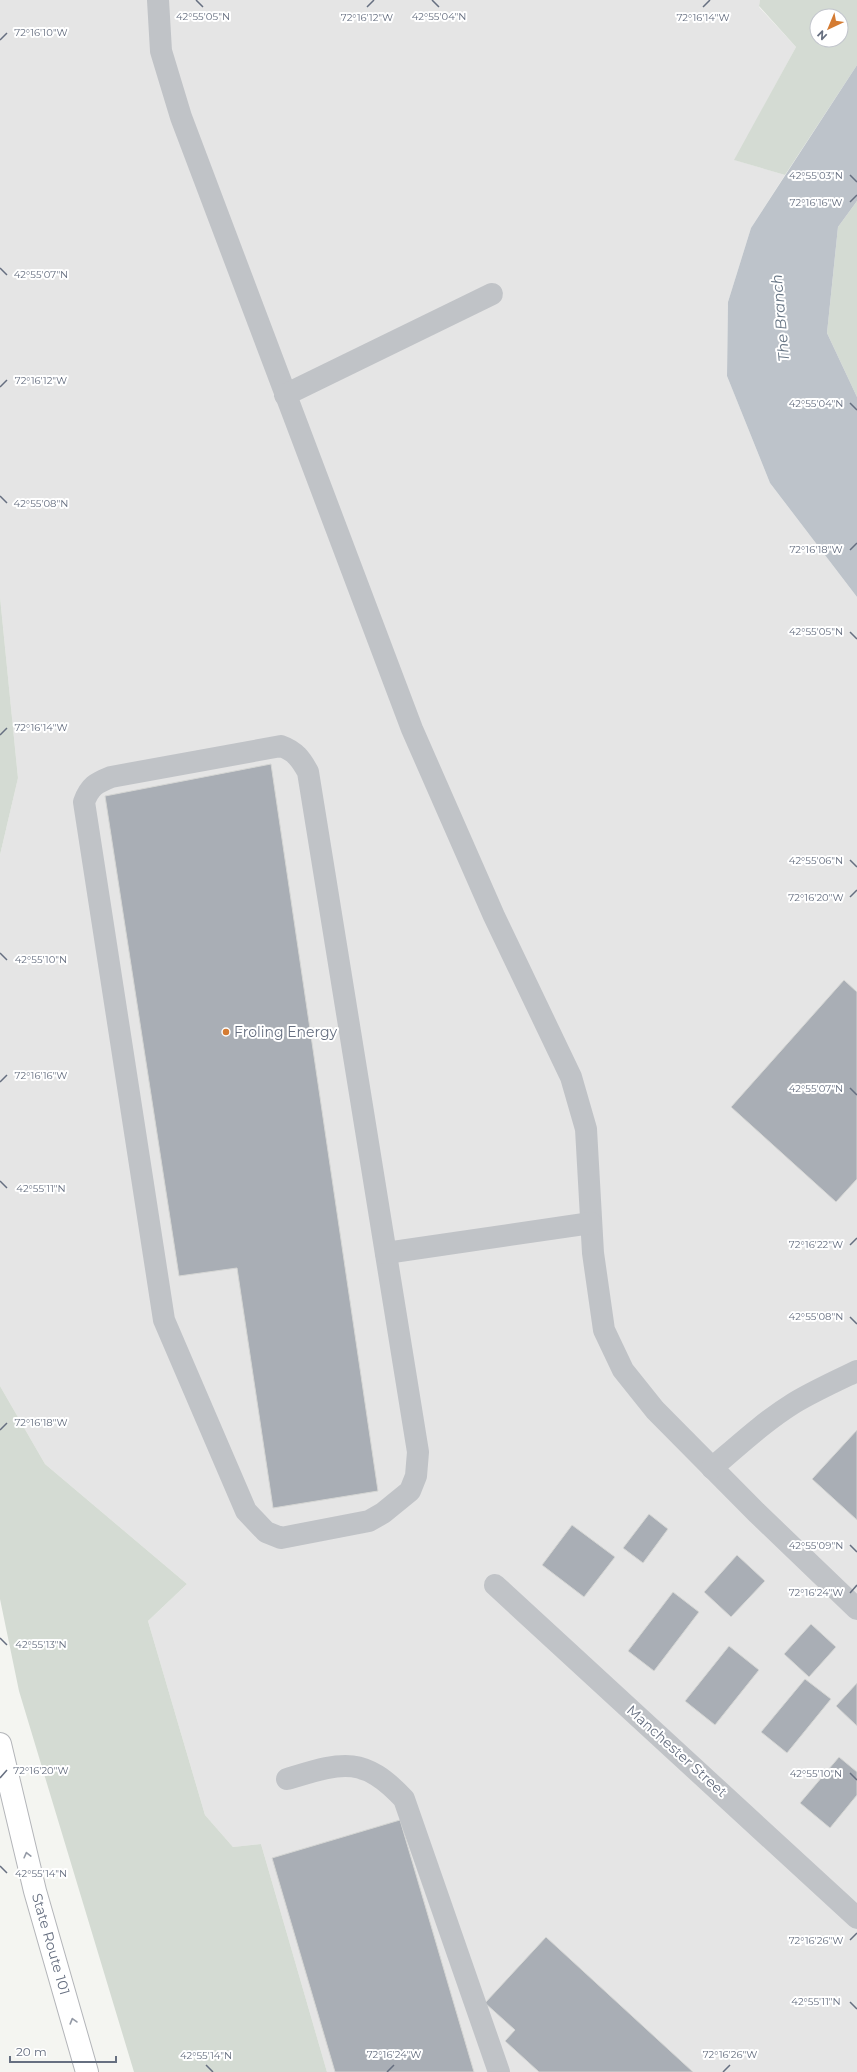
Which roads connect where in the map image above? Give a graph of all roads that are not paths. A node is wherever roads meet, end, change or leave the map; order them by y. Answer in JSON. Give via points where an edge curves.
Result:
{"nodes":[{"id":1,"x":158,"y":0,"type":"edge"},
{"id":2,"x":492,"y":294,"type":"dead end"},
{"id":3,"x":285,"y":395,"type":"junction"},
{"id":4,"x":591,"y":1223,"type":"junction"},
{"id":5,"x":386,"y":1253,"type":"junction"},
{"id":6,"x":857,"y":1372,"type":"edge"},
{"id":7,"x":712,"y":1468,"type":"junction"},
{"id":8,"x":495,"y":1585,"type":"dead end"},
{"id":9,"x":857,"y":1609,"type":"edge"},
{"id":10,"x":0,"y":1744,"type":"edge"},
{"id":11,"x":287,"y":1779,"type":"dead end"},
{"id":12,"x":857,"y":1918,"type":"edge"},
{"id":13,"x":87,"y":2072,"type":"edge"},
{"id":14,"x":499,"y":2072,"type":"edge"}],
"edges":[{"from":1,"to":3,"type":"street","via":[[161,51],[181,117]]},
{"from":2,"to":3,"type":"street"},
{"from":3,"to":4,"type":"street","via":[[412,729],[494,916],[571,1077],[586,1129]]},
{"from":4,"to":5,"type":"street"},
{"from":4,"to":7,"type":"street","via":[[604,1330],[623,1370],[655,1410]]},
{"from":5,"to":5,"type":"street","via":[[308,772],[301,759],[291,749],[281,746],[111,777],[98,782],[88,790],[84,802],[164,1320],[246,1511],[266,1532],[281,1538],[369,1521],[410,1491],[416,1476],[418,1452]]},
{"from":6,"to":7,"type":"street","via":[[793,1404]]},
{"from":7,"to":9,"type":"street"},
{"from":8,"to":12,"type":"street","name":"Manchester Street"},
{"from":13,"to":10,"type":"highway","name":"State Route 101","one_way":true,"via":[[35,1891]]},
{"from":11,"to":14,"type":"street","via":[[330,1766],[349,1765],[367,1769],[380,1777],[404,1799]]}]}
